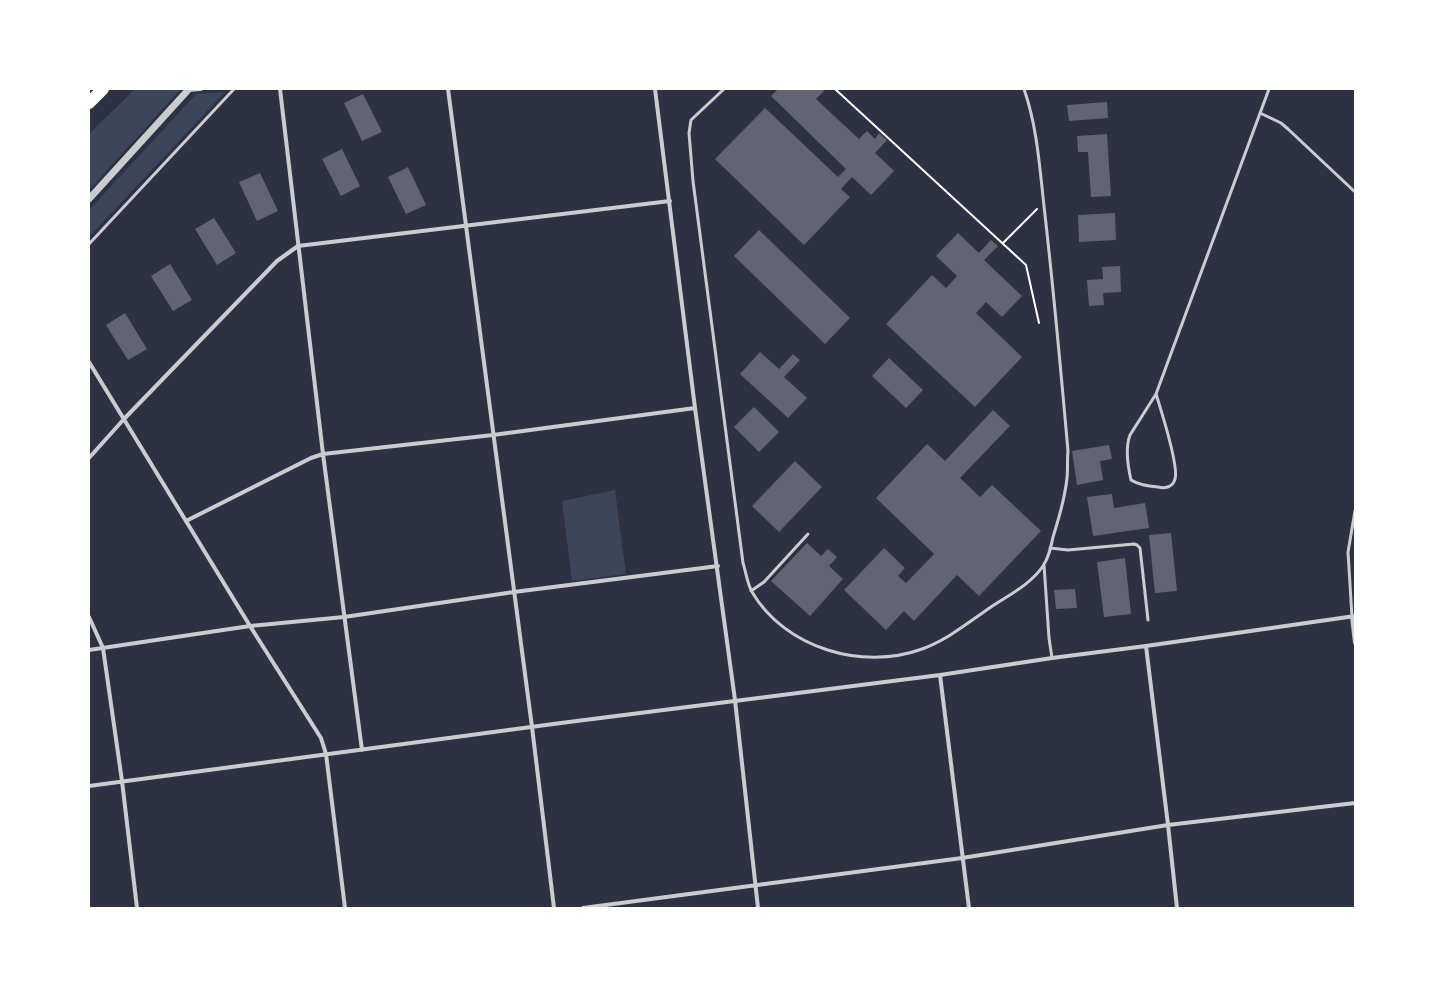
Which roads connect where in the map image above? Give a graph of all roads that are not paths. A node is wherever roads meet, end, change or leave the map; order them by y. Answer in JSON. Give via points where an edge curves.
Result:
{"nodes":[{"id":1,"x":103,"y":89,"type":"edge"},
{"id":2,"x":201,"y":89,"type":"edge"},
{"id":3,"x":234,"y":89,"type":"edge"},
{"id":4,"x":280,"y":89,"type":"edge"},
{"id":5,"x":448,"y":89,"type":"edge"},
{"id":6,"x":655,"y":89,"type":"edge"},
{"id":7,"x":724,"y":89,"type":"edge"},
{"id":8,"x":1024,"y":89,"type":"edge"},
{"id":9,"x":1269,"y":89,"type":"edge"},
{"id":10,"x":188,"y":90,"type":"edge"},
{"id":11,"x":89,"y":103,"type":"edge"},
{"id":12,"x":1260,"y":113,"type":"junction"},
{"id":13,"x":1355,"y":192,"type":"edge"},
{"id":14,"x":89,"y":199,"type":"edge"},
{"id":15,"x":670,"y":201,"type":"junction"},
{"id":16,"x":467,"y":224,"type":"junction"},
{"id":17,"x":89,"y":244,"type":"edge"},
{"id":18,"x":298,"y":246,"type":"junction"},
{"id":19,"x":89,"y":362,"type":"edge"},
{"id":20,"x":1156,"y":394,"type":"junction"},
{"id":21,"x":695,"y":408,"type":"junction"},
{"id":22,"x":124,"y":419,"type":"junction"},
{"id":23,"x":493,"y":434,"type":"junction"},
{"id":24,"x":323,"y":454,"type":"junction"},
{"id":25,"x":89,"y":458,"type":"edge"},
{"id":26,"x":1355,"y":511,"type":"edge"},
{"id":27,"x":186,"y":521,"type":"junction"},
{"id":28,"x":808,"y":534,"type":"dead end"},
{"id":29,"x":1050,"y":548,"type":"junction"},
{"id":30,"x":1044,"y":565,"type":"junction"},
{"id":31,"x":718,"y":566,"type":"junction"},
{"id":32,"x":751,"y":591,"type":"junction"},
{"id":33,"x":514,"y":592,"type":"junction"},
{"id":34,"x":89,"y":617,"type":"edge"},
{"id":35,"x":344,"y":617,"type":"junction"},
{"id":36,"x":1353,"y":617,"type":"edge"},
{"id":37,"x":1148,"y":620,"type":"dead end"},
{"id":38,"x":250,"y":626,"type":"junction"},
{"id":39,"x":1355,"y":643,"type":"edge"},
{"id":40,"x":1146,"y":646,"type":"junction"},
{"id":41,"x":103,"y":648,"type":"junction"},
{"id":42,"x":89,"y":650,"type":"edge"},
{"id":43,"x":1052,"y":658,"type":"junction"},
{"id":44,"x":940,"y":675,"type":"junction"},
{"id":45,"x":735,"y":700,"type":"junction"},
{"id":46,"x":532,"y":726,"type":"junction"},
{"id":47,"x":362,"y":750,"type":"junction"},
{"id":48,"x":326,"y":754,"type":"junction"},
{"id":49,"x":122,"y":781,"type":"junction"},
{"id":50,"x":89,"y":786,"type":"edge"},
{"id":51,"x":1355,"y":803,"type":"edge"},
{"id":52,"x":1168,"y":825,"type":"junction"},
{"id":53,"x":962,"y":858,"type":"junction"},
{"id":54,"x":756,"y":884,"type":"junction"},
{"id":55,"x":136,"y":908,"type":"edge"},
{"id":56,"x":345,"y":908,"type":"edge"},
{"id":57,"x":554,"y":908,"type":"edge"},
{"id":58,"x":582,"y":908,"type":"edge"},
{"id":59,"x":758,"y":908,"type":"edge"},
{"id":60,"x":969,"y":908,"type":"edge"},
{"id":61,"x":1177,"y":908,"type":"edge"}],
"edges":[{"from":1,"to":11,"type":"highway"},
{"from":2,"to":10,"type":"street"},
{"from":3,"to":17,"type":"lane"},
{"from":4,"to":18,"type":"street"},
{"from":5,"to":16,"type":"street"},
{"from":6,"to":15,"type":"street"},
{"from":7,"to":32,"type":"lane","via":[[691,120],[689,133],[694,188],[744,563]]},
{"from":8,"to":29,"type":"lane","via":[[1037,146],[1044,202],[1068,451],[1067,479]]},
{"from":9,"to":12,"type":"lane"},
{"from":10,"to":14,"type":"street"},
{"from":12,"to":13,"type":"lane","via":[[1281,123]]},
{"from":12,"to":20,"type":"lane"},
{"from":15,"to":16,"type":"street"},
{"from":15,"to":21,"type":"street"},
{"from":16,"to":18,"type":"street"},
{"from":16,"to":23,"type":"street"},
{"from":18,"to":22,"type":"street","via":[[278,261]]},
{"from":18,"to":24,"type":"street"},
{"from":19,"to":22,"type":"street"},
{"from":20,"to":20,"type":"lane","via":[[1130,435],[1129,472],[1131,480],[1137,484],[1168,488],[1173,484],[1176,474],[1170,441]]},
{"from":21,"to":23,"type":"street"},
{"from":21,"to":31,"type":"street"},
{"from":22,"to":25,"type":"street"},
{"from":22,"to":27,"type":"street"},
{"from":23,"to":24,"type":"street"},
{"from":23,"to":33,"type":"street"},
{"from":24,"to":27,"type":"street","via":[[310,458]]},
{"from":24,"to":35,"type":"street"},
{"from":26,"to":36,"type":"lane","via":[[1348,552]]},
{"from":27,"to":38,"type":"street"},
{"from":28,"to":32,"type":"lane","via":[[764,582]]},
{"from":29,"to":30,"type":"lane"},
{"from":29,"to":37,"type":"lane","via":[[1068,550],[1138,545]]},
{"from":30,"to":32,"type":"lane","via":[[1029,580],[939,642],[900,655],[856,656],[826,650],[784,628]]},
{"from":30,"to":43,"type":"lane"},
{"from":31,"to":33,"type":"street"},
{"from":31,"to":45,"type":"street"},
{"from":33,"to":35,"type":"street"},
{"from":33,"to":46,"type":"street"},
{"from":34,"to":41,"type":"street"},
{"from":35,"to":38,"type":"street"},
{"from":35,"to":47,"type":"street"},
{"from":36,"to":39,"type":"street"},
{"from":36,"to":40,"type":"street"},
{"from":38,"to":41,"type":"street"},
{"from":38,"to":48,"type":"street","via":[[321,738]]},
{"from":40,"to":43,"type":"street"},
{"from":40,"to":52,"type":"street"},
{"from":41,"to":42,"type":"street"},
{"from":41,"to":49,"type":"street"},
{"from":43,"to":44,"type":"street"},
{"from":44,"to":45,"type":"street"},
{"from":44,"to":53,"type":"street"},
{"from":45,"to":46,"type":"street"},
{"from":45,"to":54,"type":"street"},
{"from":46,"to":47,"type":"street"},
{"from":46,"to":57,"type":"street"},
{"from":47,"to":48,"type":"street"},
{"from":48,"to":49,"type":"street"},
{"from":48,"to":56,"type":"street"},
{"from":49,"to":50,"type":"street"},
{"from":49,"to":55,"type":"street"},
{"from":51,"to":52,"type":"street"},
{"from":52,"to":53,"type":"street"},
{"from":52,"to":61,"type":"street"},
{"from":53,"to":54,"type":"street"},
{"from":53,"to":60,"type":"street"},
{"from":54,"to":58,"type":"street"},
{"from":54,"to":59,"type":"street"}]}
